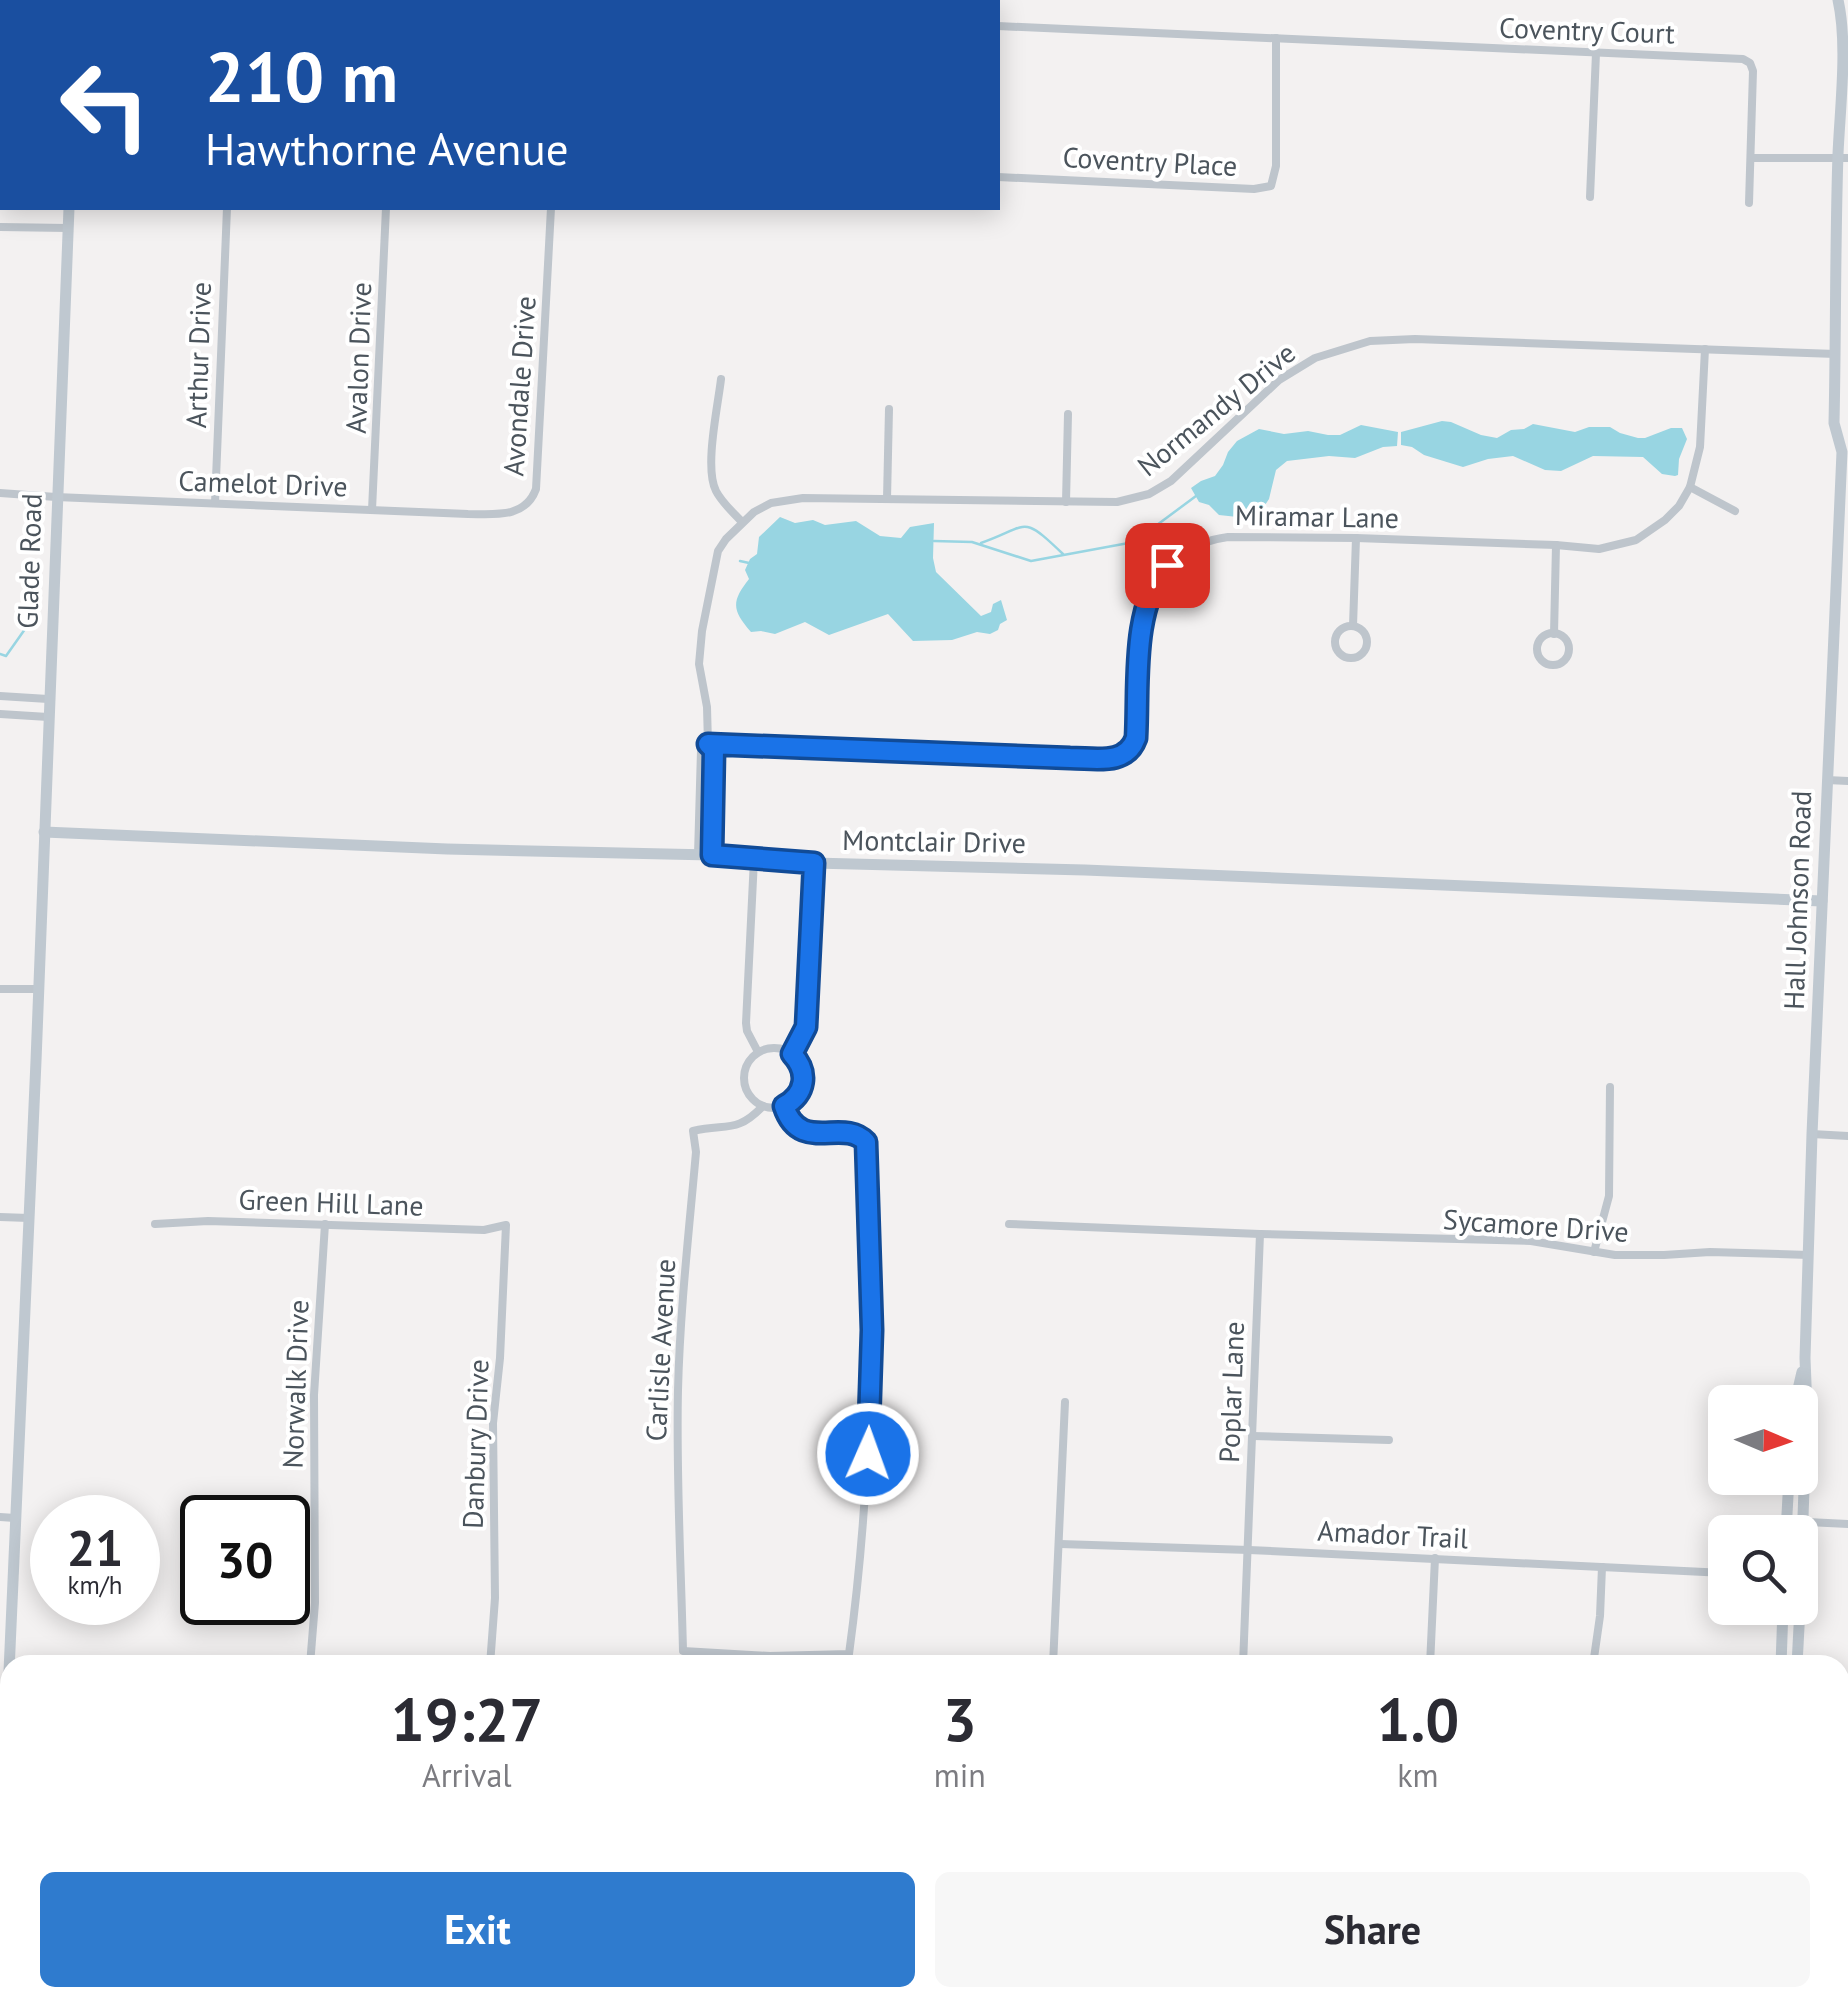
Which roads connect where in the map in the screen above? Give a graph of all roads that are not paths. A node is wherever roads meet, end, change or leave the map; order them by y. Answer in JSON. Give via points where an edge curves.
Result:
{"nodes":[{"id":1,"x":1838,"y":0,"type":"edge"},
{"id":2,"x":1000,"y":26,"type":"edge"},
{"id":3,"x":1276,"y":38,"type":"junction"},
{"id":4,"x":1596,"y":53,"type":"junction"},
{"id":5,"x":1750,"y":158,"type":"junction"},
{"id":6,"x":1843,"y":158,"type":"edge"},
{"id":7,"x":1000,"y":177,"type":"edge"},
{"id":8,"x":1590,"y":196,"type":"dead end"},
{"id":9,"x":1749,"y":203,"type":"dead end"},
{"id":10,"x":69,"y":210,"type":"edge"},
{"id":11,"x":227,"y":210,"type":"edge"},
{"id":12,"x":386,"y":210,"type":"edge"},
{"id":13,"x":551,"y":210,"type":"edge"},
{"id":14,"x":0,"y":227,"type":"edge"},
{"id":15,"x":69,"y":228,"type":"junction"},
{"id":16,"x":1705,"y":349,"type":"junction"},
{"id":17,"x":1836,"y":354,"type":"junction"},
{"id":18,"x":721,"y":378,"type":"dead end"},
{"id":19,"x":888,"y":409,"type":"dead end"},
{"id":20,"x":1068,"y":414,"type":"dead end"},
{"id":21,"x":1848,"y":425,"type":"edge"},
{"id":22,"x":1841,"y":443,"type":"junction"},
{"id":23,"x":1690,"y":487,"type":"junction"},
{"id":24,"x":0,"y":493,"type":"edge"},
{"id":25,"x":56,"y":497,"type":"junction"},
{"id":26,"x":887,"y":500,"type":"junction"},
{"id":27,"x":1066,"y":502,"type":"junction"},
{"id":28,"x":214,"y":504,"type":"junction"},
{"id":29,"x":372,"y":510,"type":"junction"},
{"id":30,"x":1734,"y":511,"type":"dead end"},
{"id":31,"x":468,"y":514,"type":"joint"},
{"id":32,"x":742,"y":522,"type":"junction"},
{"id":33,"x":1356,"y":538,"type":"junction"},
{"id":34,"x":1556,"y":545,"type":"junction"},
{"id":35,"x":1353,"y":626,"type":"junction"},
{"id":36,"x":1554,"y":634,"type":"junction"},
{"id":37,"x":0,"y":696,"type":"edge"},
{"id":38,"x":48,"y":699,"type":"junction"},
{"id":39,"x":0,"y":714,"type":"edge"},
{"id":40,"x":48,"y":717,"type":"junction"},
{"id":41,"x":711,"y":747,"type":"junction"},
{"id":42,"x":1827,"y":780,"type":"junction"},
{"id":43,"x":1848,"y":780,"type":"edge"},
{"id":44,"x":44,"y":832,"type":"junction"},
{"id":45,"x":705,"y":855,"type":"junction"},
{"id":46,"x":754,"y":859,"type":"junction"},
{"id":47,"x":814,"y":863,"type":"junction"},
{"id":48,"x":1822,"y":901,"type":"junction"},
{"id":49,"x":0,"y":988,"type":"edge"},
{"id":50,"x":38,"y":989,"type":"junction"},
{"id":51,"x":758,"y":1052,"type":"junction"},
{"id":52,"x":792,"y":1054,"type":"junction"},
{"id":53,"x":1610,"y":1087,"type":"dead end"},
{"id":54,"x":763,"y":1106,"type":"junction"},
{"id":55,"x":784,"y":1106,"type":"junction"},
{"id":56,"x":1812,"y":1134,"type":"junction"},
{"id":57,"x":1848,"y":1136,"type":"edge"},
{"id":58,"x":0,"y":1217,"type":"edge"},
{"id":59,"x":29,"y":1218,"type":"junction"},
{"id":60,"x":155,"y":1224,"type":"dead end"},
{"id":61,"x":325,"y":1224,"type":"junction"},
{"id":62,"x":1009,"y":1224,"type":"dead end"},
{"id":63,"x":506,"y":1225,"type":"joint"},
{"id":64,"x":1260,"y":1234,"type":"junction"},
{"id":65,"x":1594,"y":1252,"type":"junction"},
{"id":66,"x":1809,"y":1255,"type":"junction"},
{"id":67,"x":1805,"y":1358,"type":"junction"},
{"id":68,"x":1799,"y":1385,"type":"edge"},
{"id":69,"x":1065,"y":1402,"type":"dead end"},
{"id":70,"x":1253,"y":1436,"type":"junction"},
{"id":71,"x":1389,"y":1440,"type":"dead end"},
{"id":72,"x":1803,"y":1515,"type":"edge"},
{"id":73,"x":0,"y":1517,"type":"edge"},
{"id":74,"x":15,"y":1518,"type":"junction"},
{"id":75,"x":1818,"y":1523,"type":"edge"},
{"id":76,"x":1848,"y":1524,"type":"edge"},
{"id":77,"x":1060,"y":1544,"type":"junction"},
{"id":78,"x":1248,"y":1550,"type":"junction"},
{"id":79,"x":1435,"y":1558,"type":"junction"},
{"id":80,"x":1602,"y":1567,"type":"junction"},
{"id":81,"x":1708,"y":1572,"type":"edge"},
{"id":82,"x":1782,"y":1625,"type":"edge"},
{"id":83,"x":1799,"y":1625,"type":"edge"},
{"id":84,"x":5,"y":1649,"type":"edge"},
{"id":85,"x":311,"y":1655,"type":"edge"},
{"id":86,"x":491,"y":1655,"type":"edge"},
{"id":87,"x":753,"y":1655,"type":"edge"},
{"id":88,"x":810,"y":1655,"type":"edge"},
{"id":89,"x":1054,"y":1655,"type":"edge"},
{"id":90,"x":1243,"y":1655,"type":"edge"},
{"id":91,"x":1430,"y":1655,"type":"edge"},
{"id":92,"x":1594,"y":1655,"type":"edge"},
{"id":93,"x":1781,"y":1655,"type":"edge"},
{"id":94,"x":1798,"y":1655,"type":"edge"}],
"edges":[{"from":1,"to":6,"type":"main road","name":"Hall Johnson Road"},
{"from":2,"to":3,"type":"street","name":"Coventry Court"},
{"from":3,"to":4,"type":"street","name":"Coventry Court"},
{"from":3,"to":7,"type":"street","name":"Coventry Place","via":[[1272,186]]},
{"from":4,"to":5,"type":"street","name":"Coventry Court","via":[[1743,58],[1752,66]]},
{"from":4,"to":8,"type":"street"},
{"from":5,"to":6,"type":"street"},
{"from":5,"to":9,"type":"street"},
{"from":6,"to":17,"type":"main road","name":"Hall Johnson Road"},
{"from":10,"to":15,"type":"main road","name":"Glade Road"},
{"from":11,"to":28,"type":"street","name":"Arthur Drive"},
{"from":12,"to":29,"type":"street","name":"Avalon Drive"},
{"from":13,"to":31,"type":"street","name":"Avondale Drive","via":[[536,489],[515,512]]},
{"from":14,"to":15,"type":"street"},
{"from":15,"to":25,"type":"main road","name":"Glade Road"},
{"from":16,"to":17,"type":"street","name":"Normandy Drive"},
{"from":16,"to":23,"type":"street","name":"Miramar Lane","via":[[1700,447]]},
{"from":16,"to":27,"type":"street","name":"Normandy Drive","via":[[1370,342],[1315,358],[1279,380],[1149,494]]},
{"from":17,"to":22,"type":"main road","name":"Hall Johnson Road","via":[[1834,423]]},
{"from":18,"to":32,"type":"street","via":[[713,483]]},
{"from":19,"to":26,"type":"street"},
{"from":20,"to":27,"type":"street"},
{"from":21,"to":22,"type":"main road","name":"Hall Johnson Road"},
{"from":22,"to":42,"type":"main road","name":"Hall Johnson Road"},
{"from":23,"to":30,"type":"street"},
{"from":23,"to":34,"type":"street","name":"Miramar Lane","via":[[1665,520],[1636,540],[1600,549]]},
{"from":24,"to":25,"type":"street","name":"Camelot Drive"},
{"from":25,"to":28,"type":"street","name":"Camelot Drive"},
{"from":25,"to":38,"type":"main road","name":"Glade Road"},
{"from":26,"to":27,"type":"street","name":"Normandy Drive"},
{"from":26,"to":32,"type":"street","name":"Normandy Drive","via":[[788,499]]},
{"from":28,"to":29,"type":"street","name":"Camelot Drive"},
{"from":29,"to":31,"type":"street","name":"Camelot Drive"},
{"from":32,"to":41,"type":"street","via":[[718,551],[702,631],[699,664]]},
{"from":33,"to":34,"type":"street","name":"Miramar Lane"},
{"from":33,"to":35,"type":"street"},
{"from":33,"to":41,"type":"street","name":"Miramar Lane","via":[[1228,537],[1182,551],[1156,579],[1144,608],[1136,738],[1122,756]]},
{"from":34,"to":36,"type":"street"},
{"from":35,"to":35,"type":"street","via":[[1366,636],[1366,648],[1346,657],[1335,639]]},
{"from":36,"to":36,"type":"street","via":[[1565,639],[1568,656],[1548,665],[1537,646]]},
{"from":37,"to":38,"type":"street"},
{"from":38,"to":40,"type":"main road","name":"Glade Road"},
{"from":39,"to":40,"type":"street"},
{"from":40,"to":44,"type":"main road","name":"Glade Road"},
{"from":41,"to":45,"type":"street"},
{"from":42,"to":43,"type":"street"},
{"from":42,"to":48,"type":"main road","name":"Hall Johnson Road"},
{"from":44,"to":45,"type":"main road","name":"Montclair Drive"},
{"from":44,"to":50,"type":"main road","name":"Glade Road"},
{"from":45,"to":46,"type":"main road","name":"Montclair Drive"},
{"from":46,"to":47,"type":"main road","name":"Montclair Drive"},
{"from":46,"to":51,"type":"street","via":[[746,1023]]},
{"from":47,"to":48,"type":"main road","name":"Montclair Drive"},
{"from":47,"to":52,"type":"street","via":[[806,1027]]},
{"from":48,"to":56,"type":"main road","name":"Hall Johnson Road"},
{"from":49,"to":50,"type":"street"},
{"from":50,"to":59,"type":"main road","name":"Glade Road"},
{"from":51,"to":52,"type":"street"},
{"from":51,"to":54,"type":"street","via":[[746,1066],[744,1086]]},
{"from":52,"to":55,"type":"street","via":[[803,1083]]},
{"from":53,"to":65,"type":"street","via":[[1609,1196]]},
{"from":54,"to":55,"type":"street"},
{"from":54,"to":87,"type":"street","name":"Carlisle Avenue","via":[[742,1125],[693,1131],[678,1386],[683,1651]]},
{"from":55,"to":88,"type":"street","name":"Carlisle Avenue","via":[[794,1126],[860,1136],[868,1150],[872,1313],[857,1596],[850,1654]]},
{"from":56,"to":57,"type":"street"},
{"from":56,"to":66,"type":"main road","name":"Hall Johnson Road"},
{"from":58,"to":59,"type":"street"},
{"from":59,"to":74,"type":"main road","name":"Glade Road"},
{"from":60,"to":61,"type":"street","name":"Green Hill Lane"},
{"from":61,"to":63,"type":"street","name":"Green Hill Lane","via":[[484,1230]]},
{"from":61,"to":85,"type":"street","name":"Norwalk Drive","via":[[314,1395]]},
{"from":62,"to":64,"type":"street","name":"Sycamore Drive"},
{"from":63,"to":86,"type":"street","name":"Danbury Drive","via":[[493,1422]]},
{"from":64,"to":65,"type":"street","name":"Sycamore Drive","via":[[1530,1242]]},
{"from":64,"to":70,"type":"street","name":"Poplar Lane"},
{"from":65,"to":66,"type":"street","name":"Sycamore Drive"},
{"from":66,"to":67,"type":"main road","name":"Hall Johnson Road"},
{"from":67,"to":68,"type":"main road","name":"Hall Johnson Road"},
{"from":67,"to":72,"type":"main road","name":"Hall Johnson Road"},
{"from":69,"to":77,"type":"street"},
{"from":70,"to":71,"type":"street"},
{"from":70,"to":78,"type":"street","name":"Poplar Lane"},
{"from":73,"to":74,"type":"street"},
{"from":74,"to":84,"type":"main road","name":"Glade Road"},
{"from":75,"to":76,"type":"street"},
{"from":77,"to":78,"type":"street","name":"Amador Trail"},
{"from":77,"to":89,"type":"street"},
{"from":78,"to":79,"type":"street","name":"Amador Trail"},
{"from":78,"to":90,"type":"street","name":"Poplar Lane"},
{"from":79,"to":80,"type":"street","name":"Amador Trail"},
{"from":79,"to":91,"type":"street"},
{"from":80,"to":81,"type":"street","name":"Amador Trail"},
{"from":80,"to":92,"type":"street"},
{"from":82,"to":93,"type":"main road"},
{"from":83,"to":94,"type":"main road"}]}
